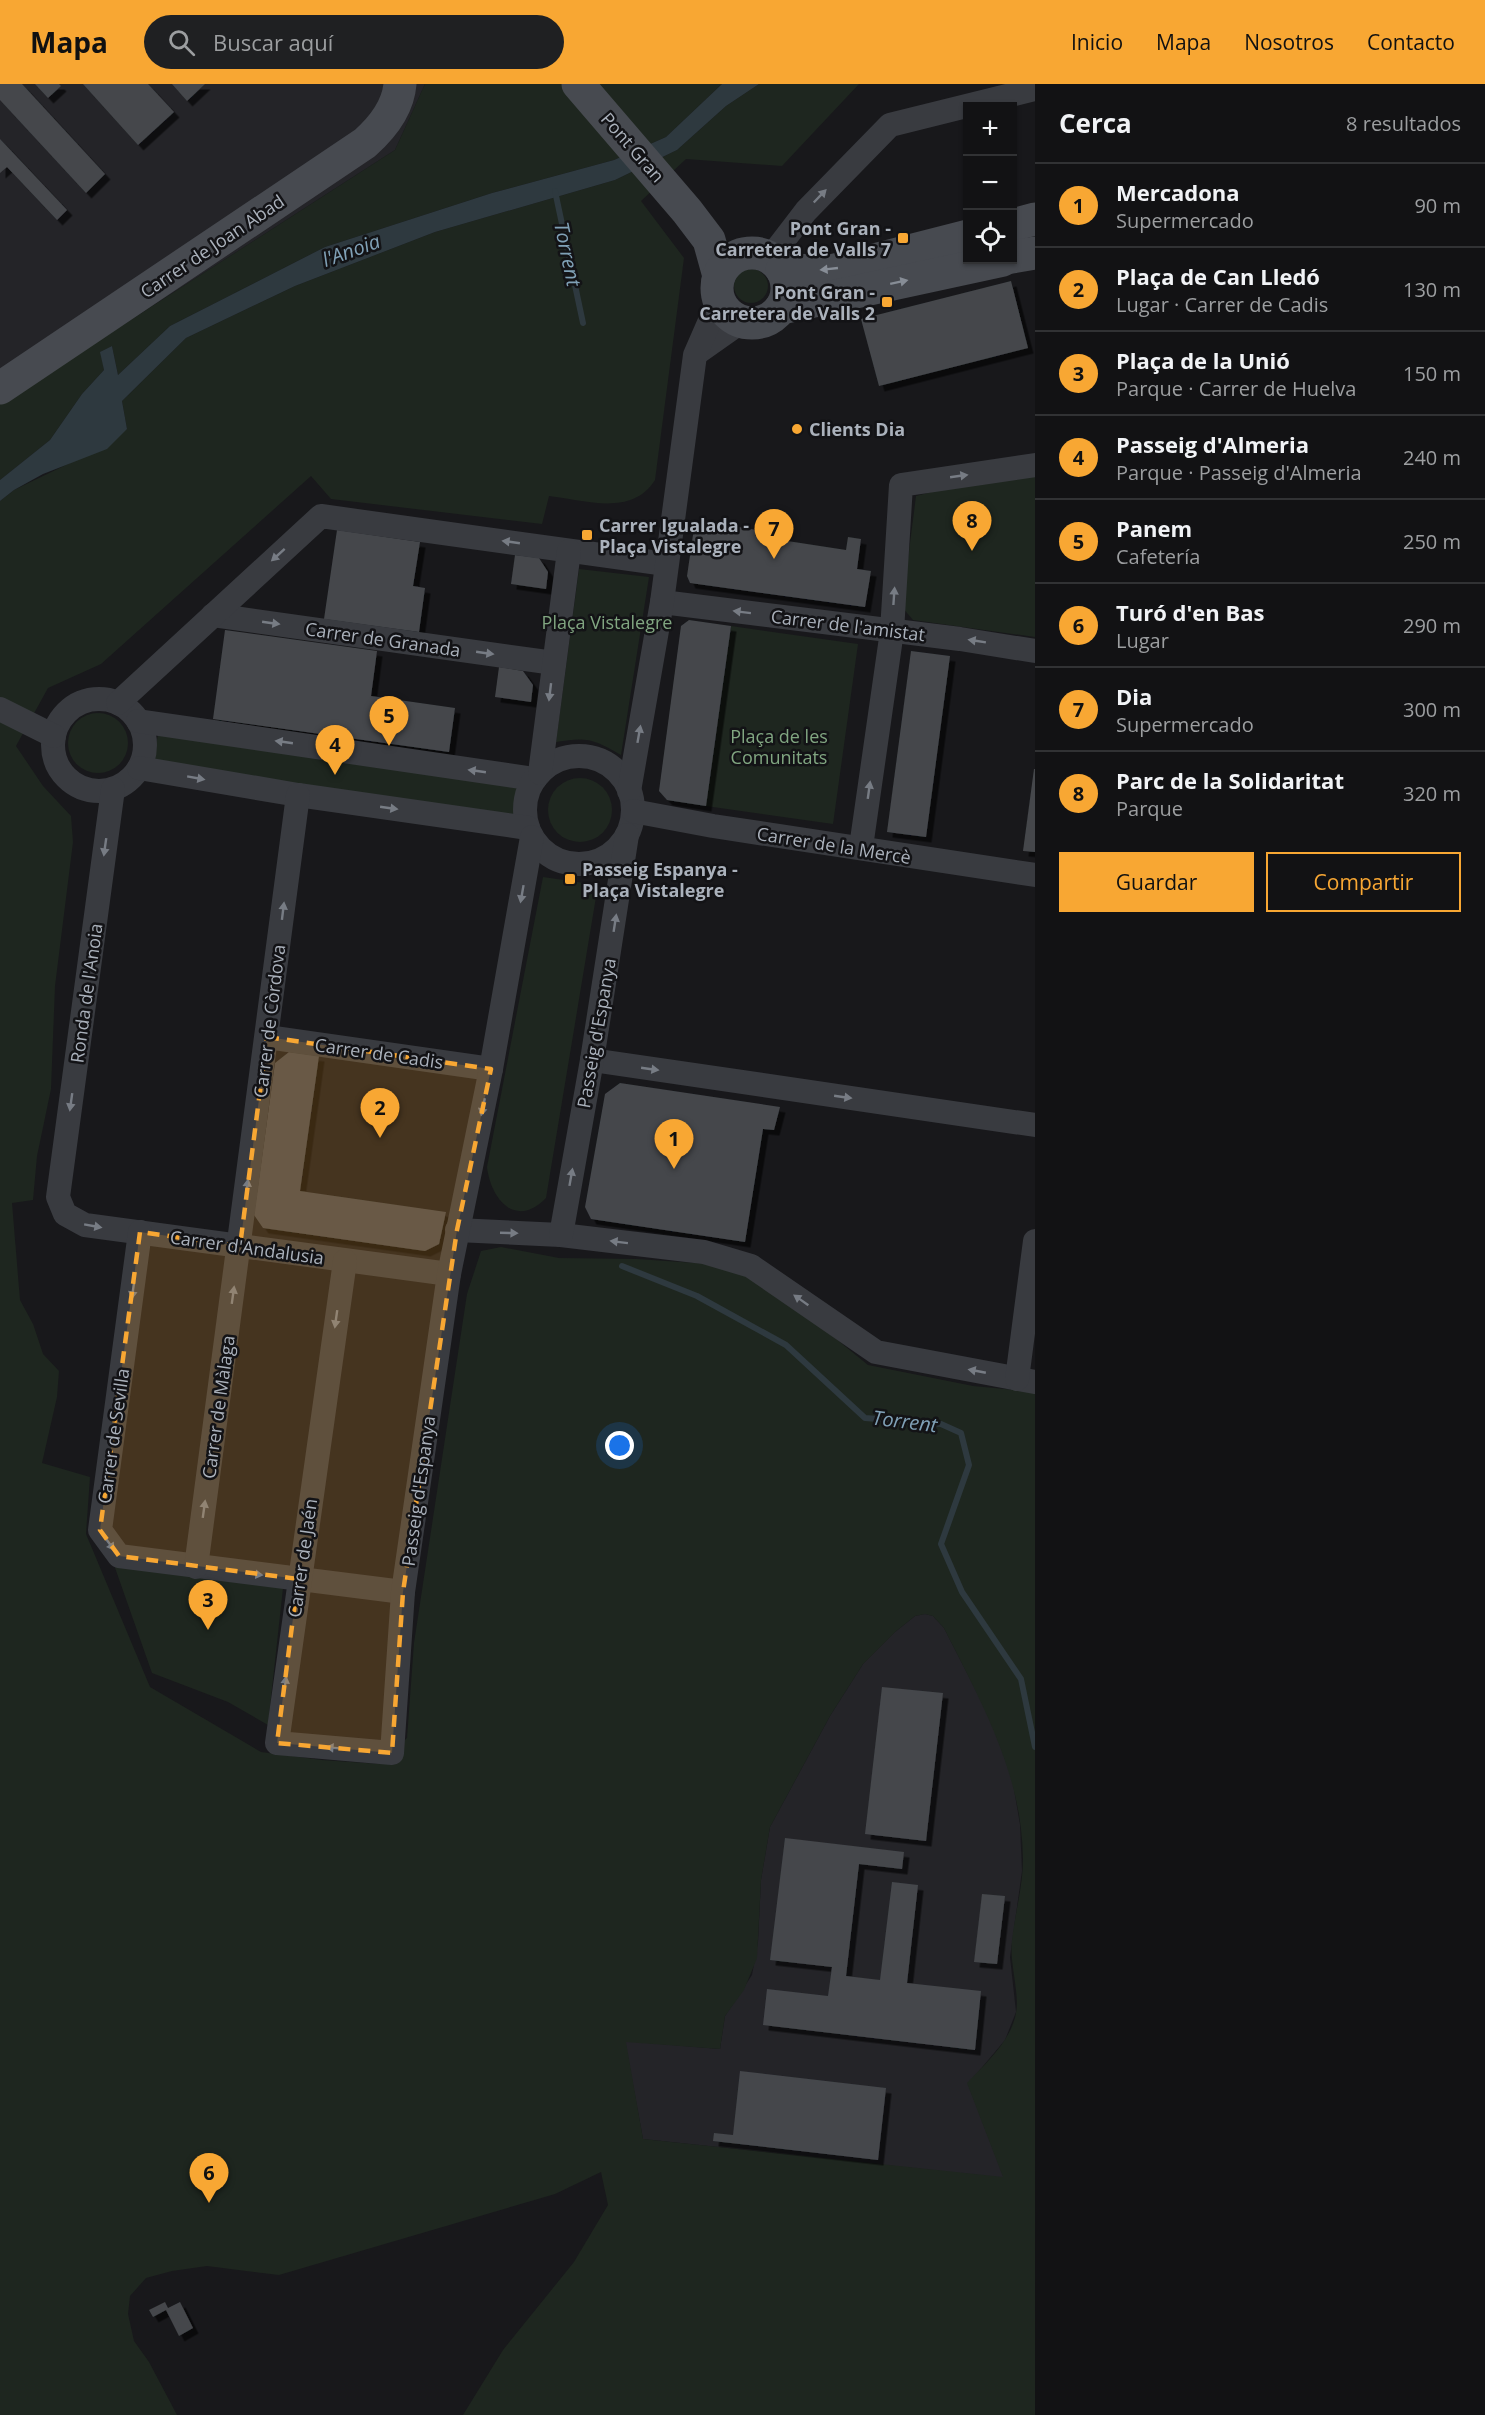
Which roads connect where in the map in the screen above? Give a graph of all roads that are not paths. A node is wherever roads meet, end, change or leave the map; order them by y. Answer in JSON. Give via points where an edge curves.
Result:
{"nodes":[{"id":1,"x":400,"y":84,"type":"edge"},
{"id":2,"x":578,"y":84,"type":"edge"},
{"id":3,"x":1035,"y":89,"type":"edge"},
{"id":4,"x":687,"y":211,"type":"junction"},
{"id":5,"x":1035,"y":219,"type":"edge"},
{"id":6,"x":1017,"y":224,"type":"edge"},
{"id":7,"x":963,"y":237,"type":"edge"},
{"id":8,"x":1035,"y":252,"type":"edge"},
{"id":9,"x":1017,"y":256,"type":"edge"},
{"id":10,"x":766,"y":260,"type":"junction"},
{"id":11,"x":984,"y":264,"type":"edge"},
{"id":12,"x":726,"y":299,"type":"junction"},
{"id":13,"x":781,"y":308,"type":"junction"},
{"id":14,"x":0,"y":388,"type":"edge"},
{"id":15,"x":1035,"y":465,"type":"edge"},
{"id":16,"x":569,"y":551,"type":"junction"},
{"id":17,"x":666,"y":564,"type":"junction"},
{"id":18,"x":662,"y":602,"type":"junction"},
{"id":19,"x":213,"y":615,"type":"junction"},
{"id":20,"x":892,"y":631,"type":"junction"},
{"id":21,"x":1035,"y":651,"type":"edge"},
{"id":22,"x":554,"y":663,"type":"junction"},
{"id":23,"x":118,"y":703,"type":"junction"},
{"id":24,"x":6,"y":712,"type":"edge"},
{"id":25,"x":138,"y":721,"type":"junction"},
{"id":26,"x":54,"y":736,"type":"junction"},
{"id":27,"x":139,"y":768,"type":"junction"},
{"id":28,"x":537,"y":776,"type":"junction"},
{"id":29,"x":113,"y":789,"type":"junction"},
{"id":30,"x":298,"y":795,"type":"junction"},
{"id":31,"x":631,"y":801,"type":"junction"},
{"id":32,"x":530,"y":832,"type":"junction"},
{"id":33,"x":627,"y":836,"type":"junction"},
{"id":34,"x":861,"y":847,"type":"junction"},
{"id":35,"x":1035,"y":875,"type":"edge"},
{"id":36,"x":267,"y":1037,"type":"junction"},
{"id":37,"x":592,"y":1060,"type":"junction"},
{"id":38,"x":491,"y":1069,"type":"junction"},
{"id":39,"x":1035,"y":1125,"type":"edge"},
{"id":40,"x":58,"y":1197,"type":"joint"},
{"id":41,"x":457,"y":1230,"type":"junction"},
{"id":42,"x":141,"y":1232,"type":"junction"},
{"id":43,"x":561,"y":1235,"type":"junction"},
{"id":44,"x":1035,"y":1241,"type":"edge"},
{"id":45,"x":240,"y":1246,"type":"junction"},
{"id":46,"x":345,"y":1261,"type":"junction"},
{"id":47,"x":449,"y":1274,"type":"junction"},
{"id":48,"x":1026,"y":1380,"type":"edge"},
{"id":49,"x":196,"y":1567,"type":"junction"},
{"id":50,"x":298,"y":1579,"type":"junction"},
{"id":51,"x":403,"y":1593,"type":"junction"},
{"id":52,"x":392,"y":1753,"type":"joint"}],
"edges":[{"from":1,"to":14,"type":"street","name":"Carrer de Joan Abad","via":[[392,112],[365,143]]},
{"from":2,"to":4,"type":"street","name":"Pont Gran"},
{"from":10,"to":3,"type":"street","one_way":true,"via":[[806,211],[890,125]]},
{"from":4,"to":10,"type":"street","via":[[715,233]]},
{"from":4,"to":12,"type":"street","via":[[709,240]]},
{"from":5,"to":6,"type":"street"},
{"from":7,"to":10,"type":"street","one_way":true,"via":[[831,271]]},
{"from":8,"to":9,"type":"street"},
{"from":10,"to":12,"type":"street","via":[[726,263]]},
{"from":10,"to":13,"type":"street","via":[[787,289]]},
{"from":13,"to":11,"type":"street","one_way":true},
{"from":12,"to":13,"type":"street","via":[[763,321]]},
{"from":12,"to":17,"type":"street","name":"Passeig d'Espanya","via":[[695,355]]},
{"from":20,"to":15,"type":"street","one_way":true,"via":[[902,485]]},
{"from":16,"to":17,"type":"street"},
{"from":16,"to":19,"type":"street","one_way":true,"via":[[321,516]]},
{"from":16,"to":22,"type":"street","name":"Passeig d'Espanya"},
{"from":17,"to":18,"type":"street","name":"Passeig d'Espanya"},
{"from":20,"to":18,"type":"street","name":"Carrer de l'amistat","one_way":true},
{"from":31,"to":18,"type":"street","name":"Passeig d'Espanya","one_way":true},
{"from":19,"to":22,"type":"street","name":"Carrer de Granada","one_way":true},
{"from":19,"to":23,"type":"street"},
{"from":21,"to":20,"type":"street","name":"Carrer de l'amistat","one_way":true},
{"from":34,"to":20,"type":"street","one_way":true},
{"from":22,"to":28,"type":"street","name":"Passeig d'Espanya","one_way":true},
{"from":23,"to":25,"type":"street"},
{"from":23,"to":26,"type":"street","via":[[105,699],[78,704],[63,717]]},
{"from":24,"to":26,"type":"street"},
{"from":25,"to":27,"type":"street","via":[[145,744]]},
{"from":28,"to":25,"type":"street","one_way":true},
{"from":26,"to":29,"type":"street","via":[[56,760],[69,780],[82,788]]},
{"from":27,"to":29,"type":"street"},
{"from":27,"to":30,"type":"street","one_way":true},
{"from":28,"to":31,"type":"street","via":[[554,763],[571,757],[589,757],[620,776]]},
{"from":28,"to":32,"type":"street","name":"Passeig d'Espanya","via":[[527,794],[525,811]]},
{"from":29,"to":40,"type":"street","name":"Ronda de l'Anoia","one_way":true},
{"from":30,"to":32,"type":"street","one_way":true},
{"from":36,"to":30,"type":"street","name":"Carrer de Còrdova","one_way":true},
{"from":31,"to":33,"type":"street","name":"Passeig d'Espanya"},
{"from":31,"to":34,"type":"street","name":"Carrer de la Mercè","via":[[712,826]]},
{"from":32,"to":33,"type":"street","via":[[542,850],[556,859],[580,864],[603,858]]},
{"from":32,"to":38,"type":"street","name":"Passeig d'Espanya","one_way":true},
{"from":37,"to":33,"type":"street","name":"Passeig d'Espanya","one_way":true},
{"from":34,"to":35,"type":"street","name":"Carrer de la Mercè"},
{"from":36,"to":38,"type":"street","name":"Carrer de Cadis"},
{"from":45,"to":36,"type":"street","name":"Carrer de Còrdova","one_way":true},
{"from":37,"to":39,"type":"street","one_way":true},
{"from":43,"to":37,"type":"street","name":"Passeig d'Espanya","one_way":true},
{"from":38,"to":41,"type":"street","name":"Passeig d'Espanya","one_way":true},
{"from":40,"to":42,"type":"street","name":"Carrer d'Andalusia","one_way":true,"via":[[65,1214],[85,1225]]},
{"from":41,"to":43,"type":"street","one_way":true},
{"from":41,"to":47,"type":"street","name":"Passeig d'Espanya"},
{"from":42,"to":45,"type":"street","name":"Carrer d'Andalusia"},
{"from":42,"to":49,"type":"street","name":"Carrer de Sevilla","one_way":true,"via":[[100,1530],[119,1556]]},
{"from":48,"to":43,"type":"street","one_way":true,"via":[[876,1352],[751,1266],[704,1252]]},
{"from":44,"to":48,"type":"street"},
{"from":45,"to":46,"type":"street","name":"Carrer d'Andalusia"},
{"from":49,"to":45,"type":"street","name":"Carrer de Màlaga","one_way":true},
{"from":46,"to":47,"type":"street","name":"Carrer d'Andalusia"},
{"from":46,"to":50,"type":"street","name":"Carrer de Jaén","one_way":true},
{"from":47,"to":51,"type":"street","name":"Passeig d'Espanya"},
{"from":49,"to":50,"type":"street","name":"Carrer de Sevilla","one_way":true},
{"from":50,"to":51,"type":"street","name":"Carrer de Sevilla"},
{"from":52,"to":50,"type":"street","name":"Carrer de Jaén","one_way":true,"via":[[277,1743]]},
{"from":51,"to":52,"type":"street","name":"Passeig d'Espanya"}]}
